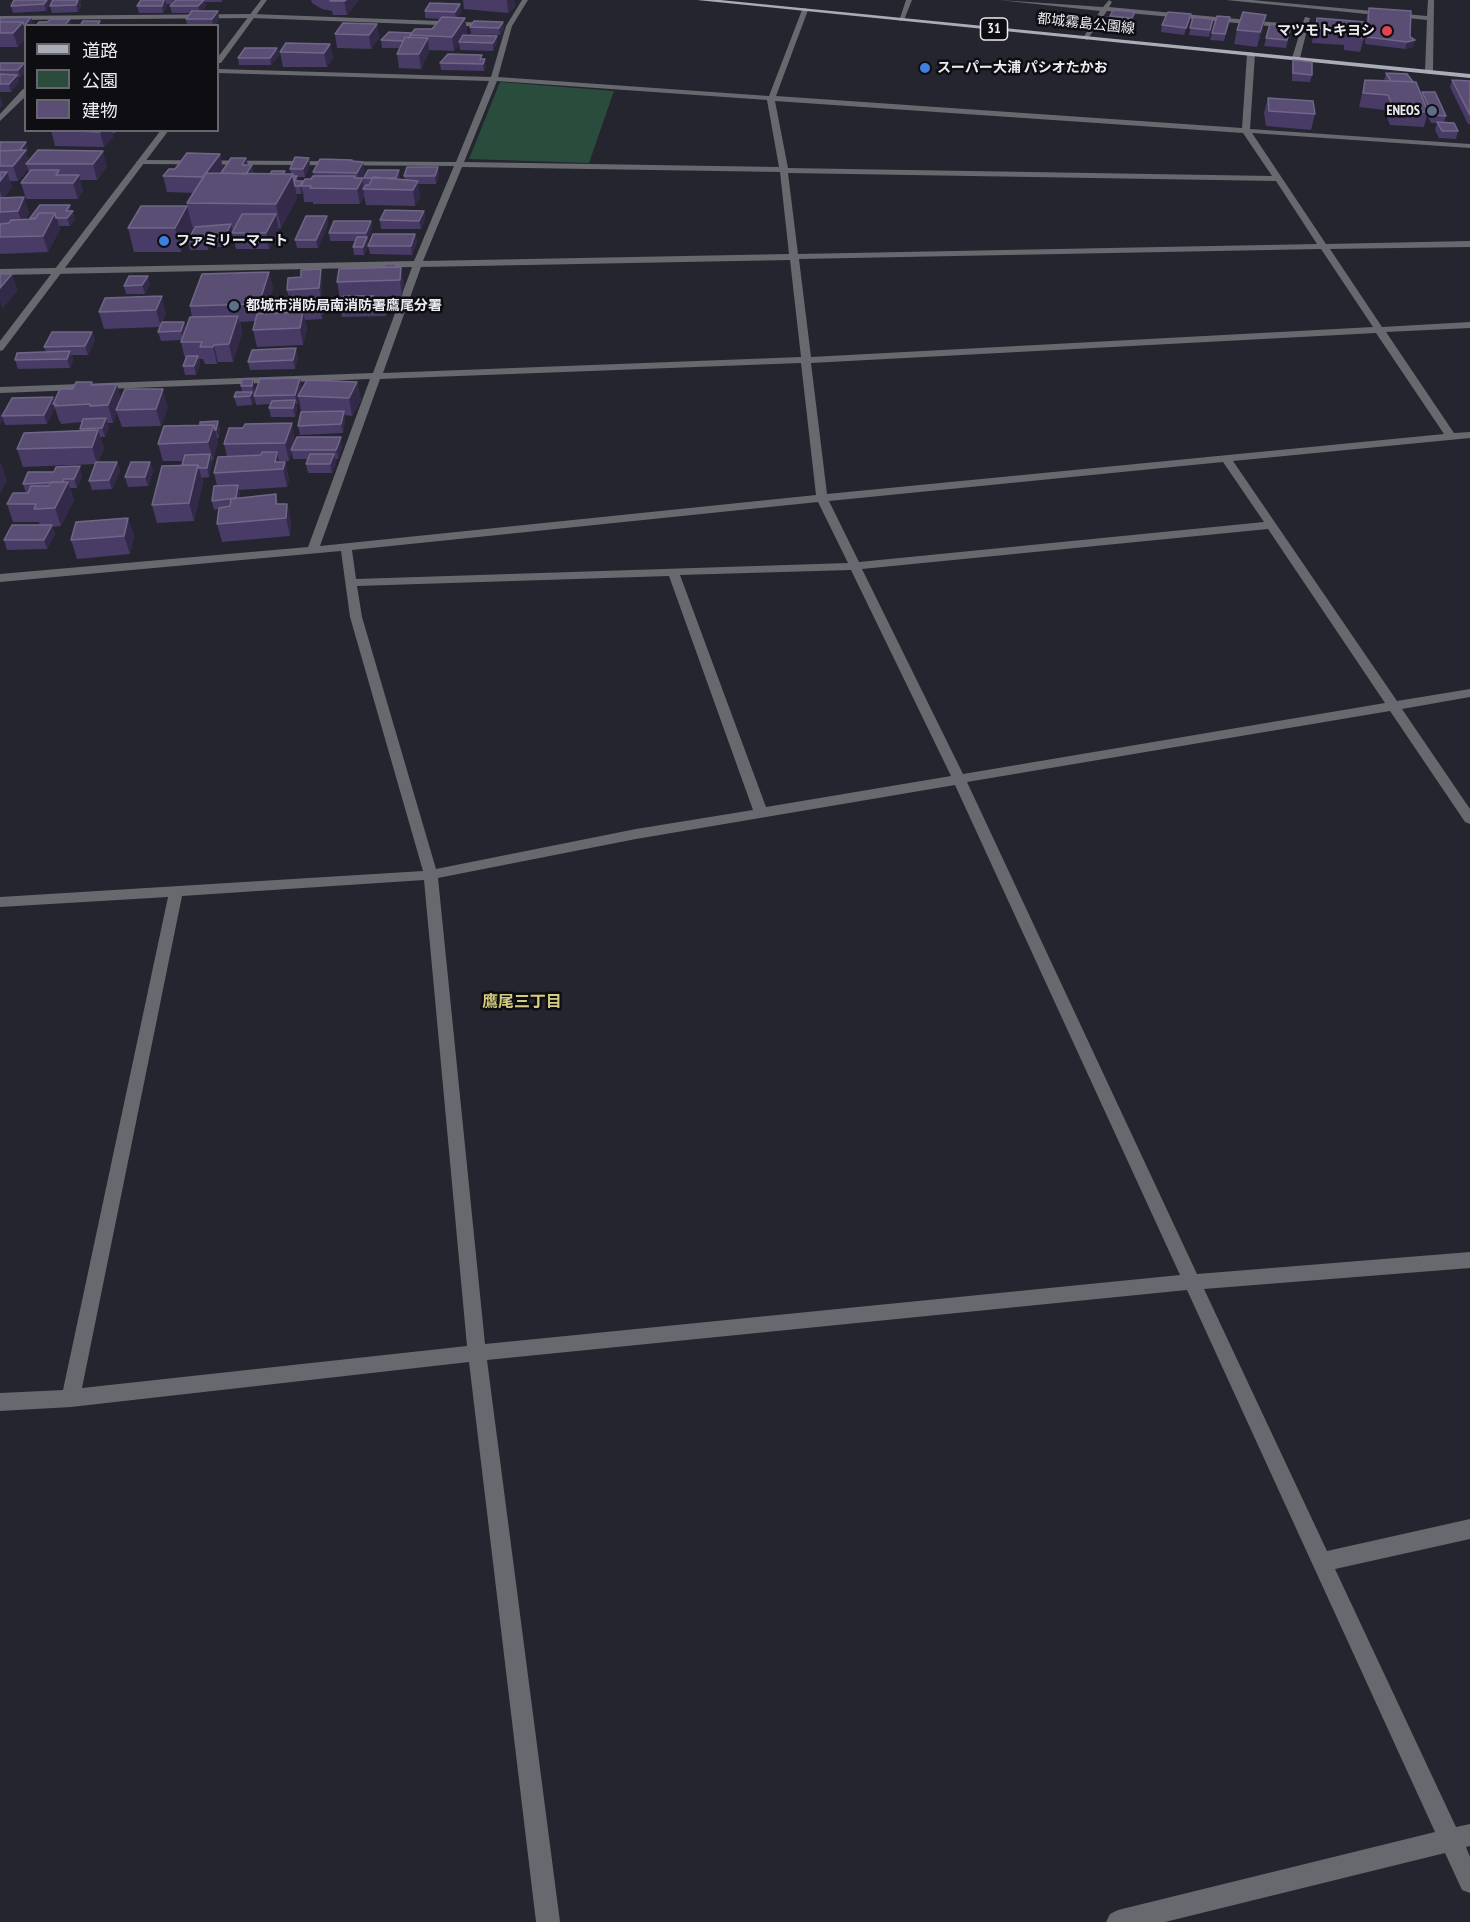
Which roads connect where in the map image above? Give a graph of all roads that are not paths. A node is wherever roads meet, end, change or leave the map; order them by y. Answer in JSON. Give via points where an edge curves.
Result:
{"nodes":[{"id":1,"x":264,"y":0,"type":"edge"},
{"id":2,"x":525,"y":0,"type":"edge"},
{"id":3,"x":700,"y":0,"type":"edge"},
{"id":4,"x":909,"y":0,"type":"edge"},
{"id":5,"x":1002,"y":0,"type":"edge"},
{"id":6,"x":1110,"y":0,"type":"edge"},
{"id":7,"x":1229,"y":0,"type":"edge"},
{"id":8,"x":1431,"y":0,"type":"edge"},
{"id":9,"x":1309,"y":4,"type":"edge"},
{"id":10,"x":1105,"y":9,"type":"junction"},
{"id":11,"x":805,"y":10,"type":"junction"},
{"id":12,"x":252,"y":16,"type":"junction"},
{"id":13,"x":0,"y":18,"type":"edge"},
{"id":14,"x":1431,"y":18,"type":"junction"},
{"id":15,"x":901,"y":20,"type":"junction"},
{"id":16,"x":509,"y":26,"type":"junction"},
{"id":17,"x":1305,"y":27,"type":"junction"},
{"id":18,"x":1087,"y":38,"type":"junction"},
{"id":19,"x":1251,"y":54,"type":"junction"},
{"id":20,"x":1296,"y":58,"type":"junction"},
{"id":21,"x":219,"y":60,"type":"edge"},
{"id":22,"x":219,"y":71,"type":"edge"},
{"id":23,"x":1429,"y":72,"type":"junction"},
{"id":24,"x":1470,"y":76,"type":"edge"},
{"id":25,"x":494,"y":79,"type":"junction"},
{"id":26,"x":24,"y":93,"type":"edge"},
{"id":27,"x":771,"y":99,"type":"junction"},
{"id":28,"x":0,"y":118,"type":"edge"},
{"id":29,"x":1246,"y":131,"type":"junction"},
{"id":30,"x":163,"y":132,"type":"edge"},
{"id":31,"x":1470,"y":146,"type":"edge"},
{"id":32,"x":140,"y":162,"type":"junction"},
{"id":33,"x":457,"y":164,"type":"junction"},
{"id":34,"x":784,"y":170,"type":"junction"},
{"id":35,"x":1276,"y":179,"type":"junction"},
{"id":36,"x":1470,"y":244,"type":"edge"},
{"id":37,"x":1322,"y":247,"type":"junction"},
{"id":38,"x":795,"y":259,"type":"junction"},
{"id":39,"x":417,"y":265,"type":"junction"},
{"id":40,"x":57,"y":271,"type":"junction"},
{"id":41,"x":0,"y":272,"type":"edge"},
{"id":42,"x":1470,"y":325,"type":"edge"},
{"id":43,"x":1380,"y":330,"type":"junction"},
{"id":44,"x":0,"y":348,"type":"edge"},
{"id":45,"x":807,"y":360,"type":"junction"},
{"id":46,"x":377,"y":377,"type":"junction"},
{"id":47,"x":0,"y":390,"type":"edge"},
{"id":48,"x":1470,"y":435,"type":"edge"},
{"id":49,"x":1451,"y":437,"type":"junction"},
{"id":50,"x":1227,"y":460,"type":"junction"},
{"id":51,"x":822,"y":498,"type":"junction"},
{"id":52,"x":1272,"y":525,"type":"junction"},
{"id":53,"x":346,"y":547,"type":"junction"},
{"id":54,"x":313,"y":550,"type":"junction"},
{"id":55,"x":857,"y":566,"type":"junction"},
{"id":56,"x":673,"y":571,"type":"junction"},
{"id":57,"x":0,"y":578,"type":"edge"},
{"id":58,"x":350,"y":583,"type":"junction"},
{"id":59,"x":1470,"y":693,"type":"edge"},
{"id":60,"x":1394,"y":705,"type":"junction"},
{"id":61,"x":959,"y":779,"type":"junction"},
{"id":62,"x":761,"y":813,"type":"junction"},
{"id":63,"x":1470,"y":819,"type":"edge"},
{"id":64,"x":431,"y":875,"type":"junction"},
{"id":65,"x":176,"y":892,"type":"junction"},
{"id":66,"x":0,"y":902,"type":"edge"},
{"id":67,"x":1470,"y":1260,"type":"edge"},
{"id":68,"x":1191,"y":1282,"type":"junction"},
{"id":69,"x":477,"y":1353,"type":"junction"},
{"id":70,"x":71,"y":1398,"type":"junction"},
{"id":71,"x":0,"y":1402,"type":"edge"},
{"id":72,"x":1470,"y":1529,"type":"edge"},
{"id":73,"x":1323,"y":1562,"type":"junction"},
{"id":74,"x":1460,"y":1837,"type":"edge"},
{"id":75,"x":1470,"y":1882,"type":"edge"},
{"id":76,"x":548,"y":1922,"type":"edge"},
{"id":77,"x":1118,"y":1922,"type":"edge"}],
"edges":[{"from":1,"to":12,"type":"street"},
{"from":2,"to":16,"type":"street"},
{"from":3,"to":11,"type":"main road","name":"都城霧島公園線","number":"31"},
{"from":4,"to":15,"type":"street"},
{"from":5,"to":10,"type":"street"},
{"from":6,"to":10,"type":"street"},
{"from":7,"to":9,"type":"street"},
{"from":8,"to":14,"type":"street"},
{"from":9,"to":14,"type":"street"},
{"from":9,"to":17,"type":"street"},
{"from":10,"to":17,"type":"street"},
{"from":10,"to":18,"type":"street"},
{"from":11,"to":15,"type":"main road","name":"都城霧島公園線","number":"31"},
{"from":11,"to":27,"type":"street"},
{"from":12,"to":13,"type":"street"},
{"from":12,"to":16,"type":"street"},
{"from":12,"to":21,"type":"street"},
{"from":14,"to":23,"type":"street"},
{"from":15,"to":18,"type":"main road","name":"都城霧島公園線","number":"31"},
{"from":16,"to":25,"type":"street"},
{"from":17,"to":20,"type":"street"},
{"from":18,"to":19,"type":"main road","name":"都城霧島公園線","number":"31"},
{"from":19,"to":20,"type":"main road","name":"都城霧島公園線","number":"31"},
{"from":19,"to":29,"type":"street"},
{"from":20,"to":23,"type":"main road","name":"都城霧島公園線","number":"31"},
{"from":22,"to":25,"type":"street"},
{"from":23,"to":24,"type":"main road","name":"都城霧島公園線","number":"31"},
{"from":25,"to":27,"type":"street"},
{"from":25,"to":33,"type":"street"},
{"from":26,"to":28,"type":"street"},
{"from":27,"to":29,"type":"street"},
{"from":27,"to":34,"type":"street"},
{"from":29,"to":31,"type":"street"},
{"from":29,"to":35,"type":"street"},
{"from":30,"to":32,"type":"street"},
{"from":32,"to":33,"type":"street"},
{"from":32,"to":40,"type":"street"},
{"from":33,"to":34,"type":"street"},
{"from":33,"to":39,"type":"street"},
{"from":34,"to":35,"type":"street"},
{"from":34,"to":38,"type":"street"},
{"from":35,"to":37,"type":"street"},
{"from":36,"to":37,"type":"street"},
{"from":37,"to":38,"type":"street"},
{"from":37,"to":43,"type":"street"},
{"from":38,"to":39,"type":"street"},
{"from":38,"to":45,"type":"street"},
{"from":39,"to":40,"type":"street"},
{"from":39,"to":46,"type":"street"},
{"from":40,"to":41,"type":"street"},
{"from":40,"to":44,"type":"street"},
{"from":42,"to":43,"type":"street"},
{"from":43,"to":45,"type":"street"},
{"from":43,"to":49,"type":"street"},
{"from":45,"to":46,"type":"street"},
{"from":45,"to":51,"type":"street"},
{"from":46,"to":47,"type":"street"},
{"from":46,"to":54,"type":"street"},
{"from":48,"to":49,"type":"street"},
{"from":49,"to":50,"type":"street"},
{"from":50,"to":51,"type":"street"},
{"from":50,"to":52,"type":"street"},
{"from":51,"to":53,"type":"street"},
{"from":51,"to":55,"type":"street"},
{"from":52,"to":55,"type":"street"},
{"from":52,"to":60,"type":"street"},
{"from":53,"to":54,"type":"street"},
{"from":53,"to":58,"type":"street"},
{"from":54,"to":57,"type":"street"},
{"from":55,"to":56,"type":"street"},
{"from":55,"to":61,"type":"street"},
{"from":56,"to":58,"type":"street"},
{"from":56,"to":62,"type":"street"},
{"from":58,"to":64,"type":"street","via":[[356,617]]},
{"from":59,"to":60,"type":"street"},
{"from":60,"to":61,"type":"street"},
{"from":60,"to":63,"type":"street"},
{"from":61,"to":62,"type":"street"},
{"from":61,"to":68,"type":"street"},
{"from":62,"to":64,"type":"street"},
{"from":64,"to":65,"type":"street"},
{"from":64,"to":69,"type":"street"},
{"from":65,"to":66,"type":"street"},
{"from":65,"to":70,"type":"street"},
{"from":67,"to":68,"type":"street"},
{"from":68,"to":69,"type":"street"},
{"from":68,"to":73,"type":"street"},
{"from":69,"to":70,"type":"street"},
{"from":69,"to":76,"type":"street"},
{"from":70,"to":71,"type":"street"},
{"from":72,"to":73,"type":"street"},
{"from":73,"to":74,"type":"street"},
{"from":74,"to":75,"type":"street"},
{"from":74,"to":77,"type":"street"}]}
